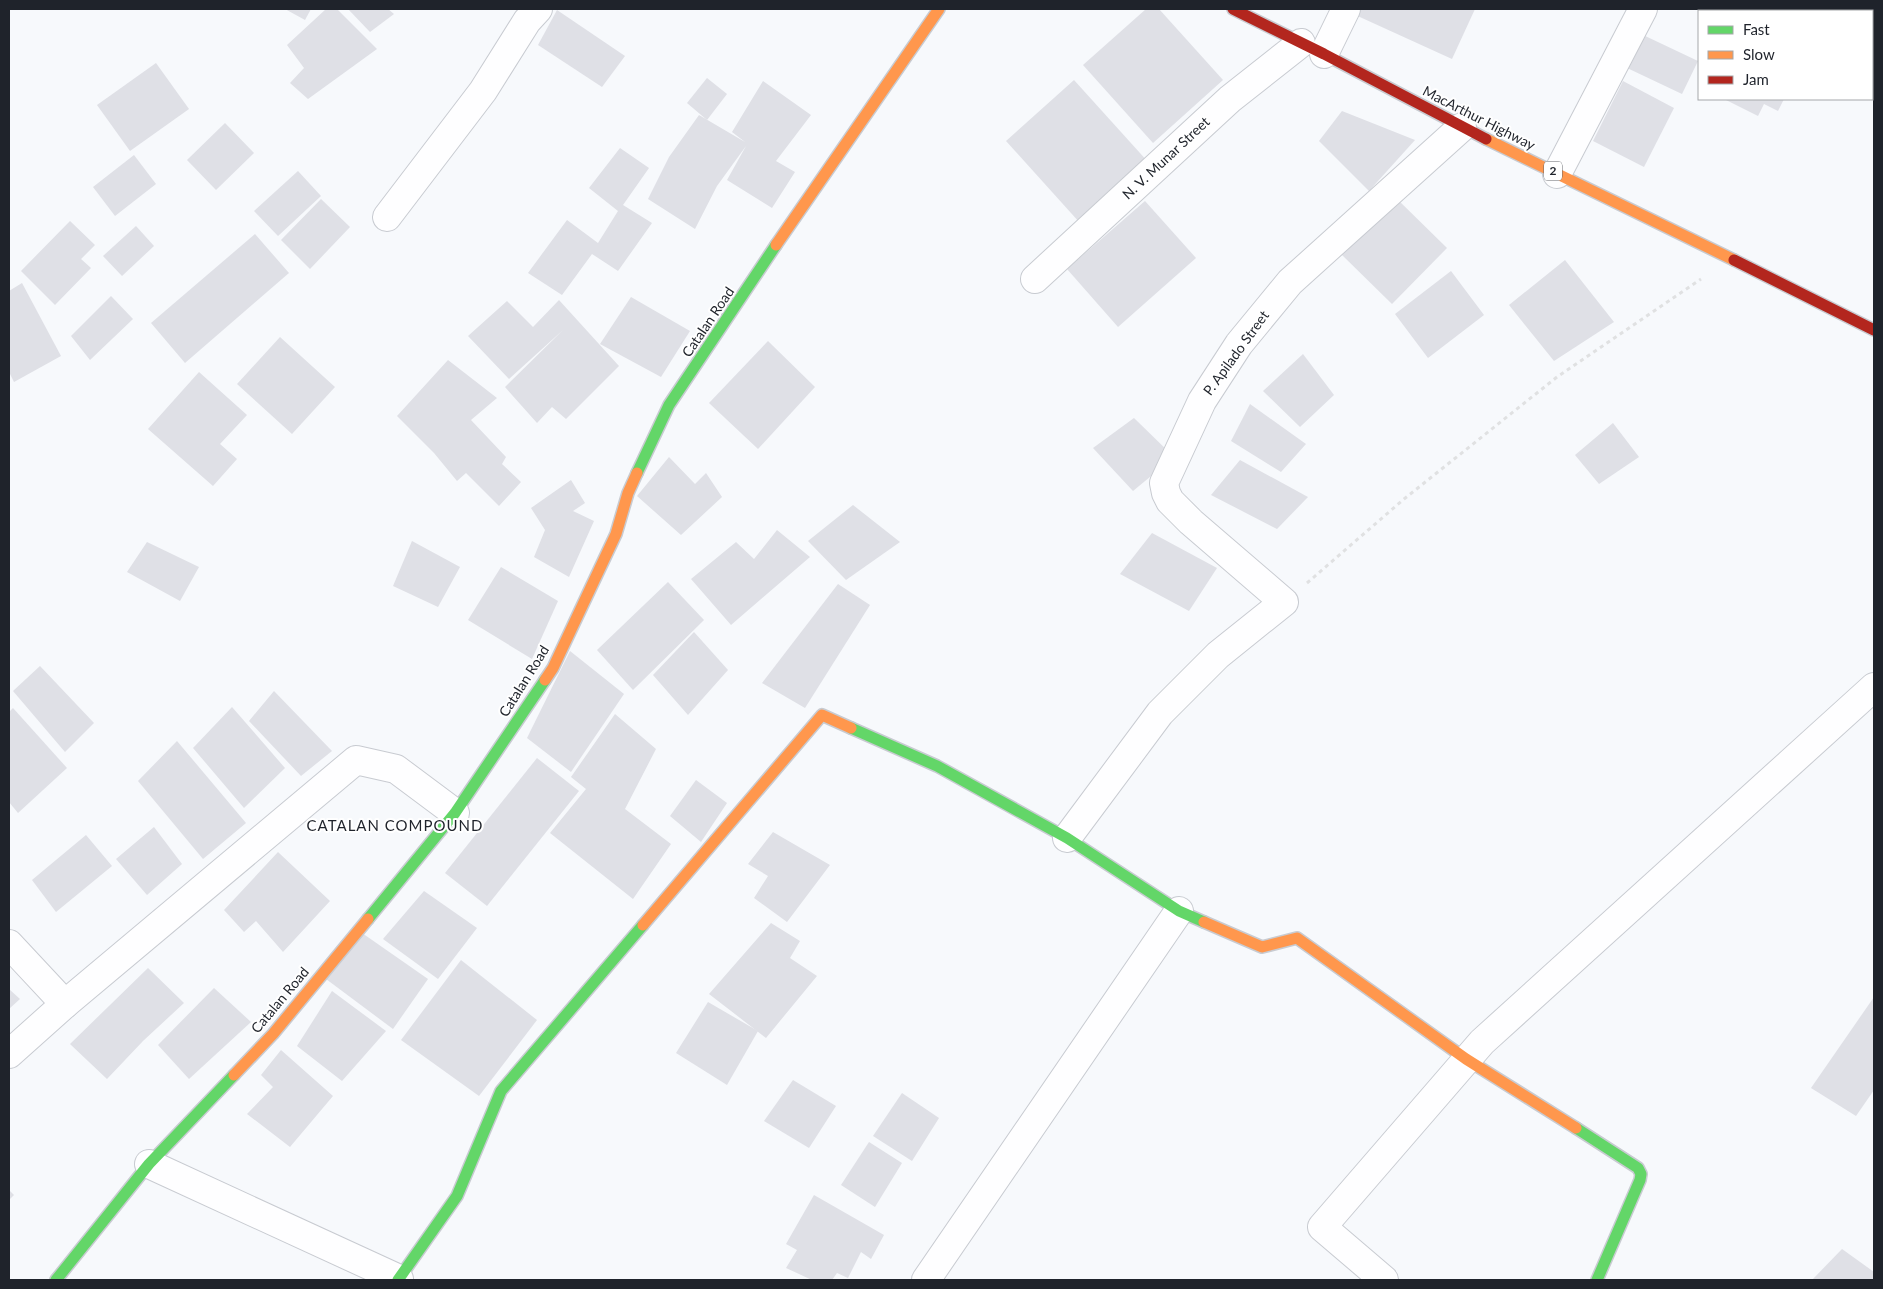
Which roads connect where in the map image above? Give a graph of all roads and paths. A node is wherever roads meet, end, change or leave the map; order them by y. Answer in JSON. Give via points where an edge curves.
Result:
{"nodes":[{"id":1,"x":538,"y":9,"type":"edge"},
{"id":2,"x":938,"y":9,"type":"edge"},
{"id":3,"x":1233,"y":9,"type":"edge"},
{"id":4,"x":1346,"y":9,"type":"edge"},
{"id":5,"x":1643,"y":9,"type":"edge"},
{"id":6,"x":1312,"y":48,"type":"junction"},
{"id":7,"x":1462,"y":127,"type":"junction"},
{"id":8,"x":1557,"y":174,"type":"junction"},
{"id":9,"x":387,"y":217,"type":"dead end"},
{"id":10,"x":1731,"y":258,"type":"junction"},
{"id":11,"x":1036,"y":279,"type":"dead end"},
{"id":12,"x":1874,"y":330,"type":"edge"},
{"id":13,"x":1284,"y":602,"type":"junction"},
{"id":14,"x":1874,"y":687,"type":"edge"},
{"id":15,"x":454,"y":813,"type":"junction"},
{"id":16,"x":1067,"y":838,"type":"junction"},
{"id":17,"x":1179,"y":911,"type":"junction"},
{"id":18,"x":9,"y":944,"type":"edge"},
{"id":19,"x":65,"y":1004,"type":"junction"},
{"id":20,"x":9,"y":1054,"type":"edge"},
{"id":21,"x":1466,"y":1059,"type":"junction"},
{"id":22,"x":149,"y":1164,"type":"junction"},
{"id":23,"x":56,"y":1280,"type":"edge"},
{"id":24,"x":398,"y":1280,"type":"edge"},
{"id":25,"x":926,"y":1280,"type":"edge"},
{"id":26,"x":1384,"y":1280,"type":"edge"},
{"id":27,"x":1597,"y":1280,"type":"edge"}],
"edges":[{"from":1,"to":9,"type":"street","via":[[483,91]]},
{"from":2,"to":15,"type":"street","name":"Catalan Road","via":[[669,405],[628,493],[616,534],[553,668]]},
{"from":3,"to":6,"type":"street","name":"MacArthur Highway","number":"2"},
{"from":4,"to":6,"type":"street"},
{"from":5,"to":8,"type":"street"},
{"from":6,"to":7,"type":"street","name":"MacArthur Highway","number":"2"},
{"from":6,"to":11,"type":"street","name":"N. V. Munar Street","via":[[1230,99]]},
{"from":7,"to":8,"type":"street","name":"MacArthur Highway","number":"2"},
{"from":7,"to":13,"type":"street","name":"P. Apilado Street","via":[[1290,282],[1239,344],[1202,401],[1164,483],[1170,501],[1177,508]]},
{"from":8,"to":10,"type":"street","name":"MacArthur Highway","number":"2"},
{"from":10,"to":12,"type":"street","name":"MacArthur Highway","number":"2"},
{"from":10,"to":13,"type":"path","via":[[1557,378],[1404,499]]},
{"from":13,"to":16,"type":"street","via":[[1218,655],[1160,713]]},
{"from":14,"to":21,"type":"street"},
{"from":15,"to":19,"type":"street","via":[[396,769],[356,760]]},
{"from":15,"to":22,"type":"street","name":"Catalan Road","via":[[273,1034]]},
{"from":16,"to":17,"type":"street"},
{"from":16,"to":24,"type":"street","via":[[937,766],[822,715],[501,1091],[457,1196]]},
{"from":17,"to":21,"type":"street","via":[[1262,947],[1298,938]]},
{"from":17,"to":25,"type":"street"},
{"from":18,"to":19,"type":"street"},
{"from":19,"to":20,"type":"street"},
{"from":21,"to":26,"type":"street","via":[[1322,1227]]},
{"from":21,"to":27,"type":"street","via":[[1638,1168],[1640,1180]]},
{"from":22,"to":23,"type":"street","name":"Catalan Road"},
{"from":22,"to":24,"type":"street"}]}
